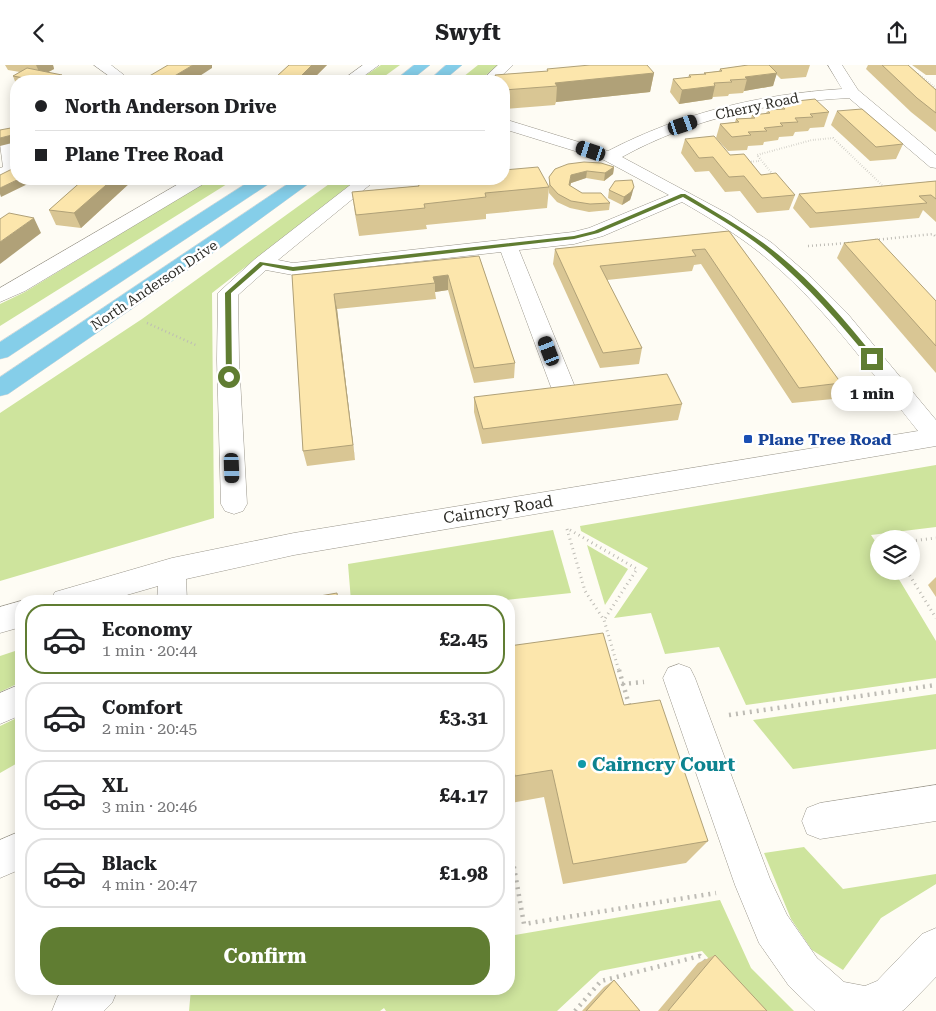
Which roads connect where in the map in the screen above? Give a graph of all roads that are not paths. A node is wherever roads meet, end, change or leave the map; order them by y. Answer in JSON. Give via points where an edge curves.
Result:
{"nodes":[{"id":1,"x":101,"y":65,"type":"edge"},
{"id":2,"x":372,"y":65,"type":"edge"},
{"id":3,"x":423,"y":65,"type":"edge"},
{"id":4,"x":455,"y":65,"type":"edge"},
{"id":5,"x":506,"y":65,"type":"edge"},
{"id":6,"x":834,"y":65,"type":"edge"},
{"id":7,"x":117,"y":75,"type":"dead end"},
{"id":8,"x":357,"y":75,"type":"edge"},
{"id":9,"x":409,"y":75,"type":"edge"},
{"id":10,"x":442,"y":75,"type":"edge"},
{"id":11,"x":495,"y":75,"type":"edge"},
{"id":12,"x":852,"y":93,"type":"junction"},
{"id":13,"x":510,"y":126,"type":"edge"},
{"id":14,"x":6,"y":147,"type":"edge"},
{"id":15,"x":610,"y":157,"type":"junction"},
{"id":16,"x":10,"y":162,"type":"edge"},
{"id":17,"x":936,"y":163,"type":"edge"},
{"id":18,"x":189,"y":185,"type":"edge"},
{"id":19,"x":255,"y":185,"type":"edge"},
{"id":20,"x":298,"y":185,"type":"edge"},
{"id":21,"x":360,"y":185,"type":"edge"},
{"id":22,"x":683,"y":195,"type":"junction"},
{"id":23,"x":508,"y":245,"type":"junction"},
{"id":24,"x":262,"y":263,"type":"junction"},
{"id":25,"x":0,"y":296,"type":"edge"},
{"id":26,"x":0,"y":352,"type":"edge"},
{"id":27,"x":563,"y":387,"type":"edge"},
{"id":28,"x":0,"y":388,"type":"edge"},
{"id":29,"x":936,"y":437,"type":"edge"},
{"id":30,"x":234,"y":504,"type":"dead end"},
{"id":31,"x":172,"y":571,"type":"junction"},
{"id":32,"x":86,"y":595,"type":"edge"},
{"id":33,"x":172,"y":595,"type":"edge"},
{"id":34,"x":15,"y":616,"type":"edge"},
{"id":35,"x":0,"y":620,"type":"edge"},
{"id":36,"x":679,"y":678,"type":"dead end"},
{"id":37,"x":15,"y":702,"type":"edge"},
{"id":38,"x":0,"y":709,"type":"edge"},
{"id":39,"x":936,"y":803,"type":"edge"},
{"id":40,"x":820,"y":821,"type":"dead end"},
{"id":41,"x":15,"y":852,"type":"edge"},
{"id":42,"x":0,"y":861,"type":"edge"},
{"id":43,"x":936,"y":948,"type":"edge"},
{"id":44,"x":91,"y":995,"type":"edge"},
{"id":45,"x":73,"y":1011,"type":"edge"}],
"edges":[{"from":1,"to":7,"type":"street"},
{"from":2,"to":8,"type":"street"},
{"from":3,"to":9,"type":"main road"},
{"from":4,"to":10,"type":"main road"},
{"from":5,"to":11,"type":"street"},
{"from":6,"to":12,"type":"street"},
{"from":12,"to":15,"type":"street","name":"Cherry Road","via":[[820,94],[763,103],[705,117],[656,134]]},
{"from":12,"to":17,"type":"street"},
{"from":13,"to":15,"type":"street"},
{"from":14,"to":16,"type":"street"},
{"from":15,"to":22,"type":"street"},
{"from":18,"to":25,"type":"street"},
{"from":19,"to":26,"type":"main road","name":"North Anderson Drive"},
{"from":20,"to":28,"type":"main road","name":"North Anderson Drive"},
{"from":21,"to":24,"type":"street"},
{"from":22,"to":23,"type":"street","via":[[596,232]]},
{"from":22,"to":29,"type":"street","via":[[765,247],[804,281],[840,318]]},
{"from":23,"to":24,"type":"street","via":[[293,269]]},
{"from":23,"to":27,"type":"street"},
{"from":24,"to":30,"type":"street","via":[[228,293]]},
{"from":29,"to":31,"type":"street","name":"Cairncry Road","via":[[304,542]]},
{"from":31,"to":32,"type":"street","name":"Cairncry Road"},
{"from":31,"to":33,"type":"street"},
{"from":34,"to":35,"type":"street"},
{"from":36,"to":43,"type":"street","via":[[761,903],[773,929],[803,972],[834,1001],[866,1007],[892,995]]},
{"from":37,"to":38,"type":"street"},
{"from":39,"to":40,"type":"street"},
{"from":41,"to":42,"type":"street"},
{"from":44,"to":45,"type":"street"}]}
